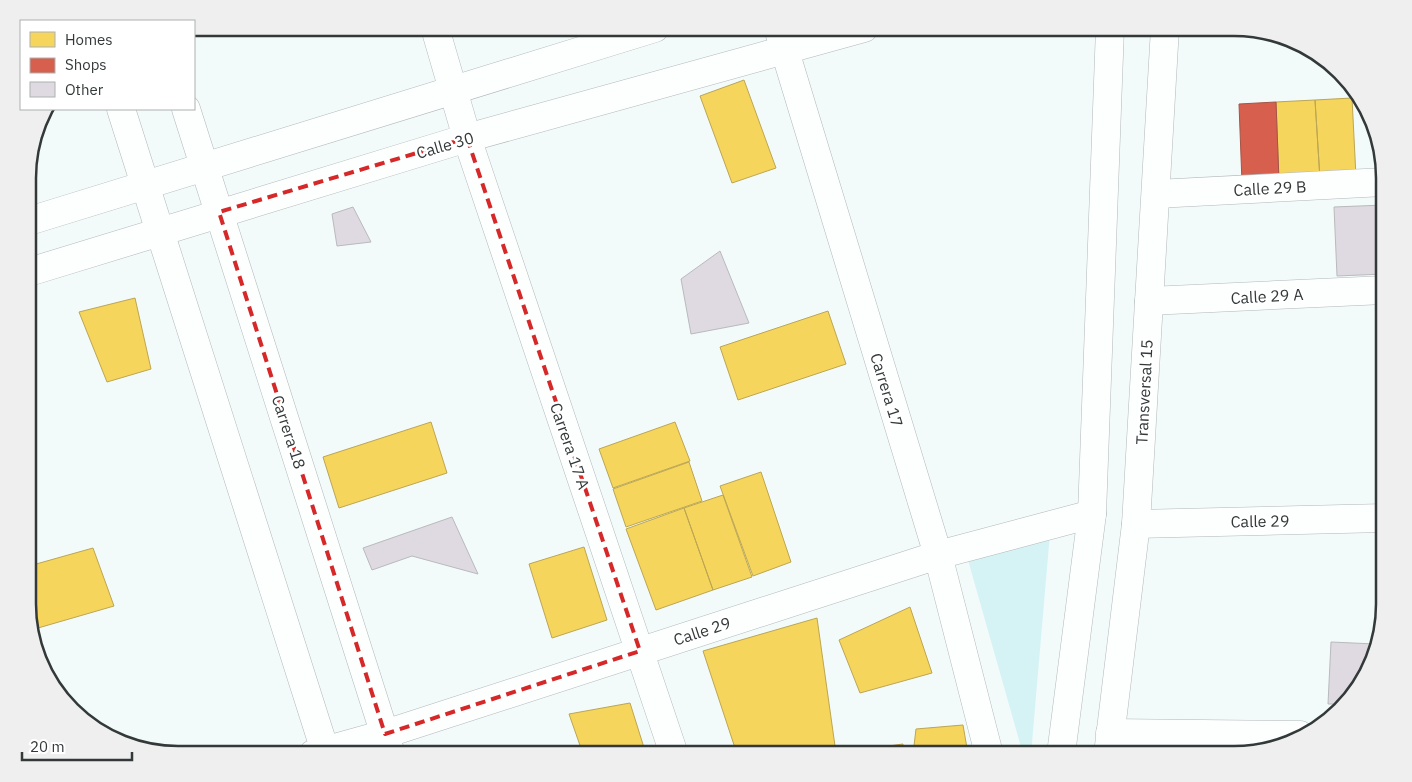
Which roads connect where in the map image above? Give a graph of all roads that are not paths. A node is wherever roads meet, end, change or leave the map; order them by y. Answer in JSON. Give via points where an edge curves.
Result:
{"nodes":[{"id":1,"x":437,"y":36,"type":"edge"},
{"id":2,"x":629,"y":36,"type":"edge"},
{"id":3,"x":804,"y":36,"type":"edge"},
{"id":4,"x":1110,"y":36,"type":"edge"},
{"id":5,"x":1165,"y":36,"type":"edge"},
{"id":6,"x":781,"y":39,"type":"edge"},
{"id":7,"x":454,"y":91,"type":"junction"},
{"id":8,"x":121,"y":110,"type":"edge"},
{"id":9,"x":186,"y":110,"type":"edge"},
{"id":10,"x":466,"y":138,"type":"junction"},
{"id":11,"x":204,"y":167,"type":"junction"},
{"id":12,"x":1375,"y":182,"type":"edge"},
{"id":13,"x":146,"y":185,"type":"junction"},
{"id":14,"x":1156,"y":194,"type":"junction"},
{"id":15,"x":219,"y":212,"type":"junction"},
{"id":16,"x":36,"y":219,"type":"edge"},
{"id":17,"x":161,"y":232,"type":"junction"},
{"id":18,"x":36,"y":270,"type":"edge"},
{"id":19,"x":1375,"y":290,"type":"edge"},
{"id":20,"x":1149,"y":301,"type":"junction"},
{"id":21,"x":1092,"y":514,"type":"junction"},
{"id":22,"x":1375,"y":518,"type":"edge"},
{"id":23,"x":1136,"y":524,"type":"junction"},
{"id":24,"x":938,"y":555,"type":"junction"},
{"id":25,"x":640,"y":651,"type":"junction"},
{"id":26,"x":1285,"y":736,"type":"edge"},
{"id":27,"x":388,"y":744,"type":"edge"},
{"id":28,"x":1109,"y":744,"type":"edge"},
{"id":29,"x":988,"y":745,"type":"edge"},
{"id":30,"x":1062,"y":745,"type":"edge"},
{"id":31,"x":319,"y":746,"type":"edge"},
{"id":32,"x":374,"y":746,"type":"edge"},
{"id":33,"x":671,"y":746,"type":"edge"}],
"edges":[{"from":1,"to":7,"type":"street"},
{"from":2,"to":7,"type":"street"},
{"from":3,"to":6,"type":"street","name":"Calle 30"},
{"from":4,"to":21,"type":"street"},
{"from":5,"to":14,"type":"street","name":"Transversal 15"},
{"from":6,"to":10,"type":"street","name":"Calle 30"},
{"from":6,"to":24,"type":"street","name":"Carrera 17"},
{"from":7,"to":10,"type":"street","name":"Carrera 17 A"},
{"from":7,"to":11,"type":"street"},
{"from":8,"to":13,"type":"street"},
{"from":9,"to":11,"type":"street","name":"Carrera 18"},
{"from":10,"to":15,"type":"street","name":"Calle 30"},
{"from":10,"to":25,"type":"street","name":"Carrera 17 A"},
{"from":11,"to":13,"type":"street"},
{"from":11,"to":15,"type":"street","name":"Carrera 18"},
{"from":12,"to":14,"type":"street","name":"Calle 29 B"},
{"from":13,"to":16,"type":"street"},
{"from":13,"to":17,"type":"street"},
{"from":14,"to":20,"type":"street","name":"Transversal 15"},
{"from":15,"to":17,"type":"street","name":"Calle 30"},
{"from":15,"to":27,"type":"street","name":"Carrera 18"},
{"from":17,"to":18,"type":"street","name":"Calle 30"},
{"from":17,"to":31,"type":"street"},
{"from":19,"to":20,"type":"street","name":"Calle 29 A"},
{"from":20,"to":23,"type":"street","name":"Transversal 15"},
{"from":21,"to":24,"type":"street","name":"Calle 29"},
{"from":21,"to":30,"type":"street"},
{"from":22,"to":23,"type":"street","name":"Calle 29"},
{"from":23,"to":28,"type":"street","name":"Transversal 15"},
{"from":24,"to":25,"type":"street","name":"Calle 29"},
{"from":24,"to":29,"type":"street","name":"Carrera 17"},
{"from":25,"to":27,"type":"street","name":"Calle 29"},
{"from":25,"to":33,"type":"street","name":"Carrera 17 A"},
{"from":26,"to":28,"type":"street"},
{"from":27,"to":32,"type":"street","name":"Calle 29"}]}
